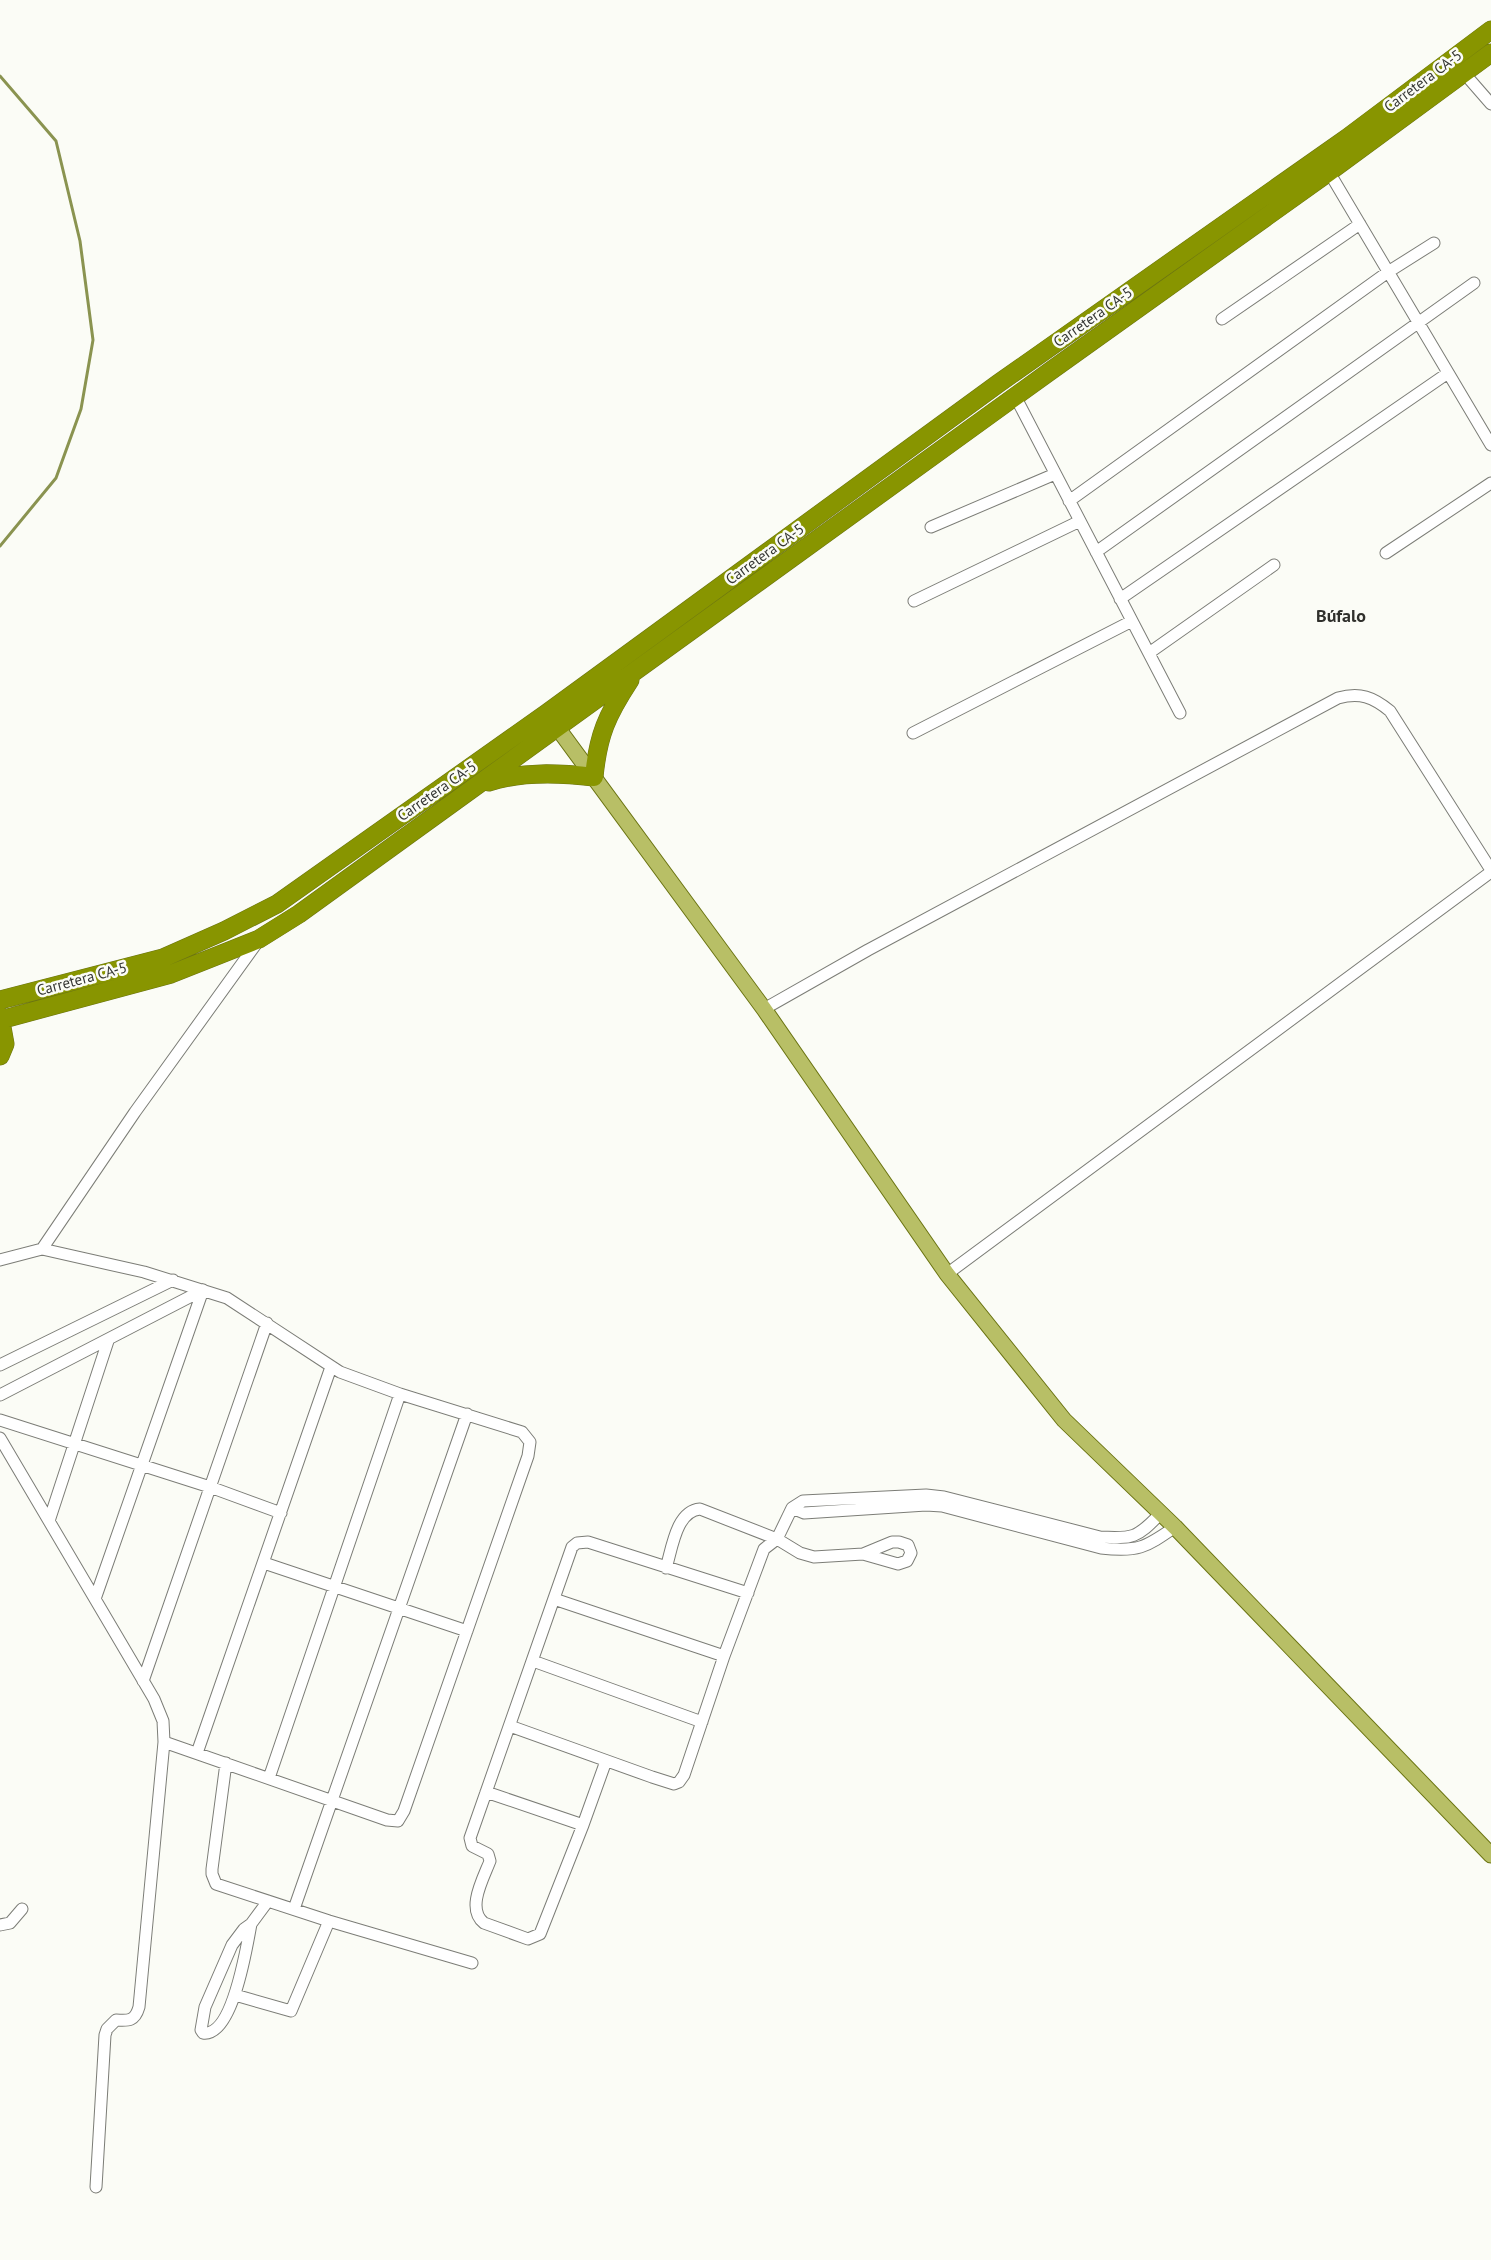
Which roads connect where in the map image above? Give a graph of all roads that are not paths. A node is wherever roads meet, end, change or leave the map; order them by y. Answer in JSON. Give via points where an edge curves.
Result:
{"nodes":[{"id":1,"x":1491,"y":30,"type":"edge"},
{"id":2,"x":1491,"y":53,"type":"edge"},
{"id":3,"x":1464,"y":73,"type":"junction"},
{"id":4,"x":1491,"y":104,"type":"edge"},
{"id":5,"x":1347,"y":138,"type":"junction"},
{"id":6,"x":1329,"y":172,"type":"junction"},
{"id":7,"x":1258,"y":223,"type":"junction"},
{"id":8,"x":1360,"y":224,"type":"junction"},
{"id":9,"x":1434,"y":243,"type":"dead end"},
{"id":10,"x":1388,"y":272,"type":"junction"},
{"id":11,"x":1474,"y":283,"type":"dead end"},
{"id":12,"x":1222,"y":319,"type":"dead end"},
{"id":13,"x":1418,"y":322,"type":"junction"},
{"id":14,"x":1448,"y":373,"type":"junction"},
{"id":15,"x":1015,"y":396,"type":"junction"},
{"id":16,"x":1491,"y":444,"type":"edge"},
{"id":17,"x":1055,"y":474,"type":"junction"},
{"id":18,"x":1491,"y":483,"type":"edge"},
{"id":19,"x":1069,"y":501,"type":"junction"},
{"id":20,"x":1080,"y":521,"type":"junction"},
{"id":21,"x":931,"y":527,"type":"dead end"},
{"id":22,"x":1096,"y":552,"type":"junction"},
{"id":23,"x":1386,"y":553,"type":"dead end"},
{"id":24,"x":1274,"y":565,"type":"dead end"},
{"id":25,"x":1120,"y":599,"type":"junction"},
{"id":26,"x":914,"y":600,"type":"dead end"},
{"id":27,"x":1132,"y":621,"type":"junction"},
{"id":28,"x":1148,"y":653,"type":"junction"},
{"id":29,"x":634,"y":673,"type":"junction"},
{"id":30,"x":547,"y":713,"type":"junction"},
{"id":31,"x":1180,"y":713,"type":"dead end"},
{"id":32,"x":558,"y":728,"type":"junction"},
{"id":33,"x":913,"y":733,"type":"dead end"},
{"id":34,"x":594,"y":777,"type":"junction"},
{"id":35,"x":479,"y":785,"type":"junction"},
{"id":36,"x":1491,"y":871,"type":"edge"},
{"id":37,"x":259,"y":939,"type":"junction"},
{"id":38,"x":0,"y":1000,"type":"edge"},
{"id":39,"x":764,"y":1009,"type":"junction"},
{"id":40,"x":0,"y":1019,"type":"edge"},
{"id":41,"x":0,"y":1056,"type":"edge"},
{"id":42,"x":42,"y":1249,"type":"junction"},
{"id":43,"x":0,"y":1260,"type":"edge"},
{"id":44,"x":947,"y":1274,"type":"junction"},
{"id":45,"x":173,"y":1280,"type":"junction"},
{"id":46,"x":204,"y":1290,"type":"junction"},
{"id":47,"x":267,"y":1323,"type":"junction"},
{"id":48,"x":108,"y":1341,"type":"junction"},
{"id":49,"x":0,"y":1365,"type":"edge"},
{"id":50,"x":331,"y":1367,"type":"junction"},
{"id":51,"x":400,"y":1394,"type":"junction"},
{"id":52,"x":0,"y":1395,"type":"edge"},
{"id":53,"x":467,"y":1414,"type":"junction"},
{"id":54,"x":0,"y":1420,"type":"edge"},
{"id":55,"x":0,"y":1438,"type":"edge"},
{"id":56,"x":75,"y":1443,"type":"junction"},
{"id":57,"x":141,"y":1465,"type":"junction"},
{"id":58,"x":210,"y":1487,"type":"junction"},
{"id":59,"x":792,"y":1508,"type":"junction"},
{"id":60,"x":281,"y":1513,"type":"junction"},
{"id":61,"x":1160,"y":1514,"type":"junction"},
{"id":62,"x":49,"y":1521,"type":"junction"},
{"id":63,"x":1175,"y":1527,"type":"junction"},
{"id":64,"x":777,"y":1539,"type":"junction"},
{"id":65,"x":863,"y":1554,"type":"dead end"},
{"id":66,"x":264,"y":1563,"type":"junction"},
{"id":67,"x":666,"y":1568,"type":"junction"},
{"id":68,"x":335,"y":1586,"type":"junction"},
{"id":69,"x":748,"y":1593,"type":"junction"},
{"id":70,"x":95,"y":1599,"type":"junction"},
{"id":71,"x":554,"y":1599,"type":"junction"},
{"id":72,"x":400,"y":1608,"type":"junction"},
{"id":73,"x":468,"y":1632,"type":"junction"},
{"id":74,"x":724,"y":1656,"type":"junction"},
{"id":75,"x":533,"y":1662,"type":"junction"},
{"id":76,"x":143,"y":1680,"type":"junction"},
{"id":77,"x":702,"y":1722,"type":"junction"},
{"id":78,"x":510,"y":1726,"type":"junction"},
{"id":79,"x":164,"y":1742,"type":"junction"},
{"id":80,"x":197,"y":1753,"type":"junction"},
{"id":81,"x":606,"y":1761,"type":"junction"},
{"id":82,"x":226,"y":1763,"type":"junction"},
{"id":83,"x":269,"y":1778,"type":"junction"},
{"id":84,"x":486,"y":1792,"type":"junction"},
{"id":85,"x":333,"y":1800,"type":"junction"},
{"id":86,"x":583,"y":1825,"type":"junction"},
{"id":87,"x":1491,"y":1856,"type":"edge"},
{"id":88,"x":268,"y":1901,"type":"junction"},
{"id":89,"x":22,"y":1909,"type":"dead end"},
{"id":90,"x":294,"y":1909,"type":"junction"},
{"id":91,"x":329,"y":1921,"type":"junction"},
{"id":92,"x":251,"y":1924,"type":"junction"},
{"id":93,"x":0,"y":1925,"type":"edge"},
{"id":94,"x":472,"y":1962,"type":"dead end"},
{"id":95,"x":235,"y":1995,"type":"junction"},
{"id":96,"x":96,"y":2187,"type":"dead end"}],
"edges":[{"from":1,"to":5,"type":"highway","name":"Carretera CA-5"},
{"from":2,"to":3,"type":"highway","name":"Carretera CA-5"},
{"from":3,"to":4,"type":"street"},
{"from":3,"to":6,"type":"highway","name":"Carretera CA-5"},
{"from":5,"to":7,"type":"highway","via":[[1258,212]]},
{"from":5,"to":30,"type":"highway","name":"Carretera CA-5","via":[[968,406]]},
{"from":6,"to":7,"type":"highway","name":"Carretera CA-5"},
{"from":6,"to":8,"type":"street"},
{"from":7,"to":15,"type":"highway","name":"Carretera CA-5"},
{"from":8,"to":10,"type":"street"},
{"from":8,"to":12,"type":"street"},
{"from":9,"to":10,"type":"street"},
{"from":10,"to":13,"type":"street"},
{"from":10,"to":19,"type":"street"},
{"from":11,"to":13,"type":"street"},
{"from":13,"to":14,"type":"street"},
{"from":13,"to":22,"type":"street"},
{"from":14,"to":16,"type":"street"},
{"from":14,"to":25,"type":"street"},
{"from":15,"to":17,"type":"street"},
{"from":15,"to":29,"type":"highway","name":"Carretera CA-5"},
{"from":17,"to":19,"type":"street"},
{"from":17,"to":21,"type":"street"},
{"from":18,"to":23,"type":"street"},
{"from":19,"to":20,"type":"street"},
{"from":20,"to":22,"type":"street"},
{"from":20,"to":26,"type":"street"},
{"from":22,"to":25,"type":"street"},
{"from":24,"to":28,"type":"street"},
{"from":25,"to":27,"type":"street"},
{"from":27,"to":28,"type":"street"},
{"from":27,"to":33,"type":"street"},
{"from":28,"to":31,"type":"street"},
{"from":29,"to":32,"type":"highway","name":"Carretera CA-5"},
{"from":29,"to":34,"type":"highway","via":[[606,720],[596,749]]},
{"from":30,"to":32,"type":"main road"},
{"from":30,"to":38,"type":"highway","name":"Carretera CA-5","via":[[277,904],[162,958]]},
{"from":32,"to":34,"type":"main road"},
{"from":32,"to":35,"type":"highway","name":"Carretera CA-5"},
{"from":34,"to":35,"type":"highway","via":[[538,774]]},
{"from":34,"to":39,"type":"main road"},
{"from":35,"to":37,"type":"highway","name":"Carretera CA-5"},
{"from":36,"to":39,"type":"street","via":[[1390,711],[1379,702],[1352,694],[1338,698]]},
{"from":36,"to":44,"type":"street"},
{"from":37,"to":40,"type":"highway","name":"Carretera CA-5","via":[[171,974]]},
{"from":37,"to":42,"type":"street"},
{"from":39,"to":44,"type":"main road"},
{"from":40,"to":41,"type":"highway","via":[[5,1044]]},
{"from":42,"to":43,"type":"street"},
{"from":42,"to":45,"type":"street"},
{"from":44,"to":61,"type":"main road","via":[[1064,1420]]},
{"from":45,"to":46,"type":"street"},
{"from":45,"to":49,"type":"street"},
{"from":46,"to":47,"type":"street","via":[[227,1298]]},
{"from":46,"to":48,"type":"street"},
{"from":46,"to":57,"type":"street"},
{"from":47,"to":50,"type":"street"},
{"from":47,"to":58,"type":"street"},
{"from":48,"to":52,"type":"street"},
{"from":48,"to":56,"type":"street"},
{"from":50,"to":51,"type":"street"},
{"from":50,"to":60,"type":"street"},
{"from":51,"to":53,"type":"street"},
{"from":51,"to":68,"type":"street"},
{"from":53,"to":72,"type":"street"},
{"from":53,"to":73,"type":"street","via":[[522,1432],[530,1442]]},
{"from":54,"to":56,"type":"street"},
{"from":55,"to":62,"type":"street"},
{"from":56,"to":57,"type":"street"},
{"from":56,"to":62,"type":"street"},
{"from":57,"to":58,"type":"street"},
{"from":57,"to":70,"type":"street"},
{"from":58,"to":60,"type":"street"},
{"from":58,"to":76,"type":"street"},
{"from":59,"to":61,"type":"street","via":[[803,1501],[944,1496],[1100,1537],[1122,1539],[1137,1535]]},
{"from":59,"to":63,"type":"street","via":[[804,1512],[942,1506],[1101,1548],[1127,1551],[1144,1547]]},
{"from":59,"to":64,"type":"street"},
{"from":60,"to":66,"type":"street"},
{"from":61,"to":63,"type":"main road"},
{"from":62,"to":70,"type":"street"},
{"from":63,"to":87,"type":"main road"},
{"from":64,"to":65,"type":"street","via":[[800,1553],[814,1557]]},
{"from":64,"to":67,"type":"street","via":[[700,1509],[693,1510],[687,1512],[681,1522]]},
{"from":64,"to":69,"type":"street","via":[[764,1549]]},
{"from":66,"to":68,"type":"street"},
{"from":66,"to":80,"type":"street"},
{"from":67,"to":69,"type":"street"},
{"from":67,"to":71,"type":"street","via":[[582,1542],[572,1547]]},
{"from":68,"to":72,"type":"street"},
{"from":68,"to":83,"type":"street"},
{"from":69,"to":74,"type":"street"},
{"from":70,"to":76,"type":"street"},
{"from":71,"to":74,"type":"street"},
{"from":71,"to":75,"type":"street"},
{"from":72,"to":73,"type":"street"},
{"from":72,"to":85,"type":"street"},
{"from":73,"to":85,"type":"street","via":[[398,1821]]},
{"from":74,"to":77,"type":"street"},
{"from":75,"to":77,"type":"street"},
{"from":75,"to":78,"type":"street"},
{"from":76,"to":79,"type":"street","via":[[163,1721]]},
{"from":77,"to":81,"type":"street","via":[[679,1782],[666,1782]]},
{"from":78,"to":81,"type":"street"},
{"from":78,"to":84,"type":"street"},
{"from":79,"to":80,"type":"street"},
{"from":79,"to":96,"type":"street","via":[[139,2007],[133,2019],[116,2020],[105,2035]]},
{"from":80,"to":82,"type":"street"},
{"from":81,"to":86,"type":"street"},
{"from":82,"to":83,"type":"street"},
{"from":82,"to":88,"type":"street","via":[[212,1874],[221,1887]]},
{"from":83,"to":85,"type":"street"},
{"from":84,"to":86,"type":"street"},
{"from":84,"to":86,"type":"street","via":[[470,1838],[472,1846],[488,1854],[490,1861],[475,1913],[484,1923],[528,1939],[536,1937],[542,1928]]},
{"from":85,"to":90,"type":"street"},
{"from":88,"to":90,"type":"street"},
{"from":88,"to":92,"type":"street"},
{"from":89,"to":93,"type":"street","via":[[10,1924]]},
{"from":90,"to":91,"type":"street"},
{"from":91,"to":94,"type":"street"},
{"from":91,"to":95,"type":"street","via":[[292,2011]]},
{"from":92,"to":95,"type":"street"},
{"from":92,"to":95,"type":"street","via":[[238,1936],[219,1971],[205,2007],[201,2030],[207,2033],[216,2027]]}]}
